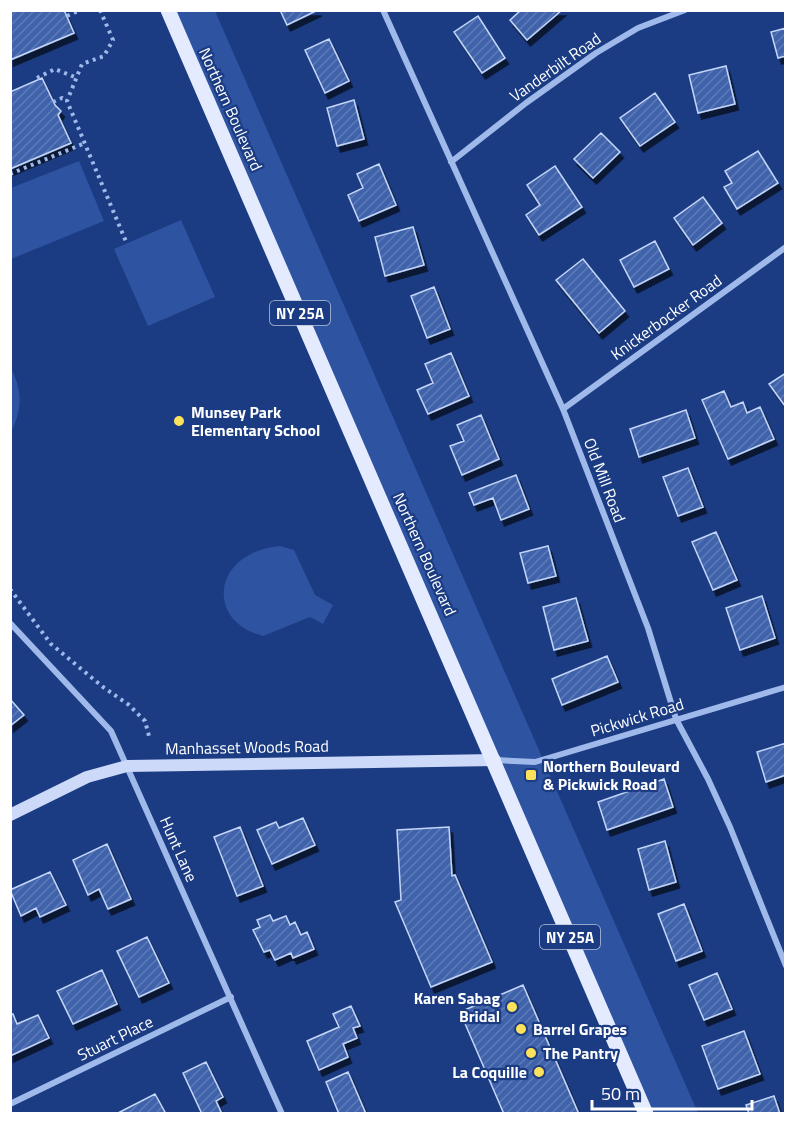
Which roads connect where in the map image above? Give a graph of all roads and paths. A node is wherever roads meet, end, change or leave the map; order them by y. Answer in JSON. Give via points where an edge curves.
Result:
{"nodes":[{"id":1,"x":80,"y":10,"type":"edge"},
{"id":2,"x":100,"y":10,"type":"edge"},
{"id":3,"x":168,"y":10,"type":"edge"},
{"id":4,"x":383,"y":10,"type":"edge"},
{"id":5,"x":685,"y":10,"type":"edge"},
{"id":6,"x":67,"y":16,"type":"dead end"},
{"id":7,"x":37,"y":78,"type":"dead end"},
{"id":8,"x":76,"y":78,"type":"junction"},
{"id":9,"x":53,"y":102,"type":"dead end"},
{"id":10,"x":67,"y":102,"type":"junction"},
{"id":11,"x":85,"y":142,"type":"junction"},
{"id":12,"x":451,"y":162,"type":"junction"},
{"id":13,"x":10,"y":174,"type":"edge"},
{"id":14,"x":127,"y":244,"type":"dead end"},
{"id":15,"x":786,"y":247,"type":"edge"},
{"id":16,"x":563,"y":409,"type":"junction"},
{"id":17,"x":10,"y":589,"type":"edge"},
{"id":18,"x":10,"y":623,"type":"edge"},
{"id":19,"x":786,"y":687,"type":"edge"},
{"id":20,"x":676,"y":718,"type":"junction"},
{"id":21,"x":149,"y":736,"type":"dead end"},
{"id":22,"x":495,"y":760,"type":"junction"},
{"id":23,"x":127,"y":766,"type":"junction"},
{"id":24,"x":10,"y":815,"type":"edge"},
{"id":25,"x":786,"y":966,"type":"edge"},
{"id":26,"x":231,"y":997,"type":"junction"},
{"id":27,"x":10,"y":1104,"type":"edge"},
{"id":28,"x":282,"y":1113,"type":"edge"},
{"id":29,"x":646,"y":1113,"type":"edge"}],
"edges":[{"from":1,"to":6,"type":"path"},
{"from":2,"to":8,"type":"path","via":[[113,40],[104,56],[82,64]]},
{"from":3,"to":22,"type":"main road","name":"Northern Boulevard","number":"NY 25A"},
{"from":4,"to":12,"type":"street","name":"Old Mill Road"},
{"from":5,"to":12,"type":"street","name":"Vanderbilt Road","via":[[638,28],[596,53]]},
{"from":7,"to":8,"type":"path","via":[[55,69]]},
{"from":8,"to":10,"type":"path"},
{"from":9,"to":10,"type":"path","via":[[62,98]]},
{"from":10,"to":11,"type":"path"},
{"from":11,"to":13,"type":"path"},
{"from":11,"to":14,"type":"path"},
{"from":12,"to":16,"type":"street","name":"Old Mill Road"},
{"from":15,"to":16,"type":"street","name":"Knickerbocker Road"},
{"from":16,"to":20,"type":"street","name":"Old Mill Road","via":[[648,628]]},
{"from":17,"to":21,"type":"path","via":[[51,644],[129,705],[145,721]]},
{"from":18,"to":23,"type":"street","name":"Hunt Lane","via":[[107,726]]},
{"from":19,"to":20,"type":"street","name":"Pickwick Road"},
{"from":20,"to":22,"type":"street","name":"Pickwick Road","via":[[535,762]]},
{"from":20,"to":25,"type":"street","name":"Old Mill Road","via":[[730,827]]},
{"from":22,"to":23,"type":"street","name":"Manhasset Woods Road"},
{"from":22,"to":29,"type":"main road","name":"Northern Boulevard","number":"NY 25A"},
{"from":23,"to":24,"type":"street","name":"Manhasset Woods Road","via":[[87,777]]},
{"from":23,"to":26,"type":"street","name":"Hunt Lane"},
{"from":26,"to":27,"type":"street","name":"Stuart Place"},
{"from":26,"to":28,"type":"street","name":"Hunt Lane"}]}
